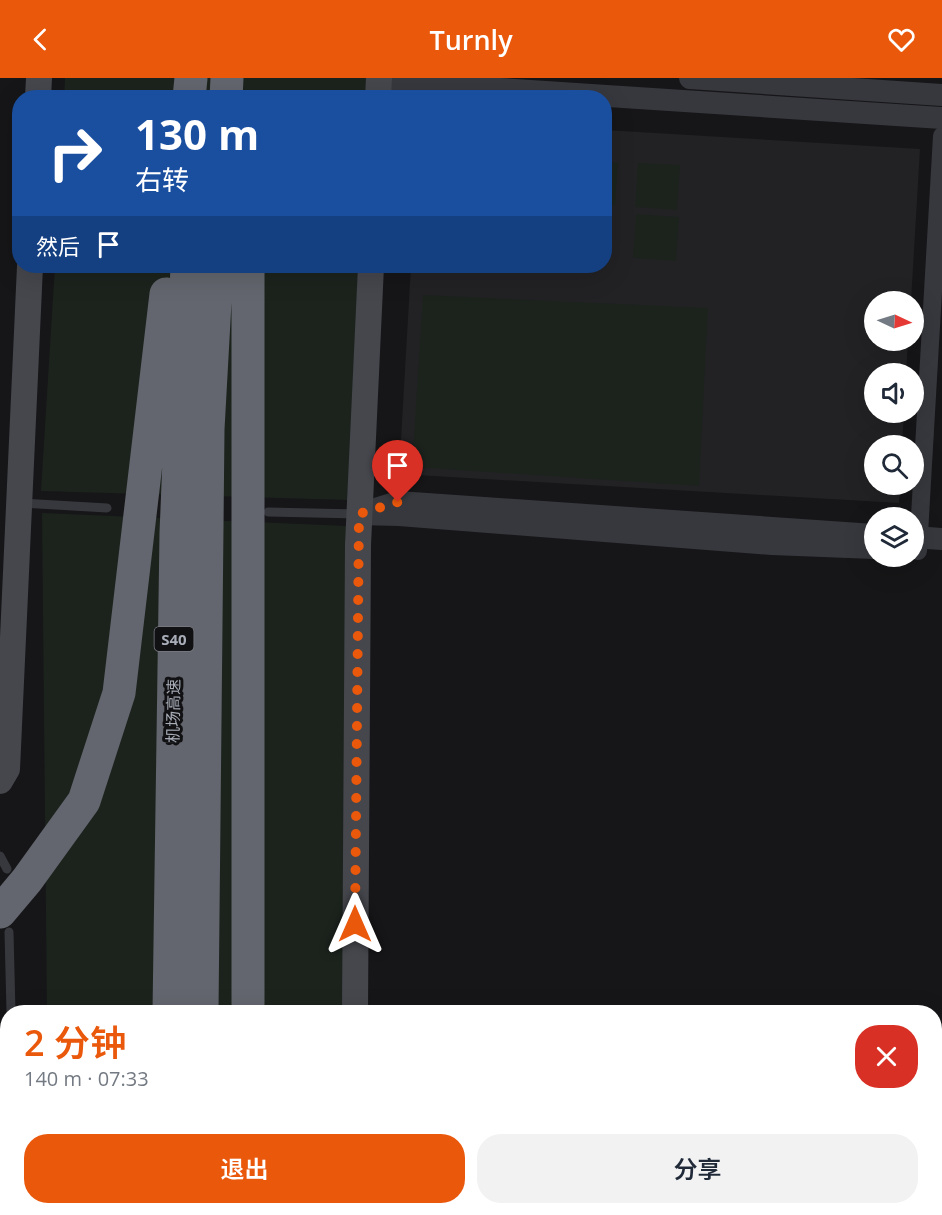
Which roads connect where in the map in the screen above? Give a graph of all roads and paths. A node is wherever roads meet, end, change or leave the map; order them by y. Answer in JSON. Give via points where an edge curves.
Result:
{"nodes":[{"id":1,"x":690,"y":78,"type":"edge"},
{"id":2,"x":378,"y":85,"type":"edge"},
{"id":3,"x":463,"y":90,"type":"edge"},
{"id":4,"x":942,"y":95,"type":"edge"},
{"id":5,"x":612,"y":99,"type":"edge"},
{"id":6,"x":942,"y":118,"type":"edge"},
{"id":7,"x":942,"y":136,"type":"edge"},
{"id":8,"x":30,"y":273,"type":"edge"},
{"id":9,"x":168,"y":273,"type":"edge"},
{"id":10,"x":187,"y":273,"type":"edge"},
{"id":11,"x":217,"y":273,"type":"edge"},
{"id":12,"x":248,"y":273,"type":"edge"},
{"id":13,"x":370,"y":273,"type":"edge"},
{"id":14,"x":18,"y":503,"type":"junction"},
{"id":15,"x":918,"y":507,"type":"edge"},
{"id":16,"x":107,"y":508,"type":"dead end"},
{"id":17,"x":268,"y":512,"type":"dead end"},
{"id":18,"x":359,"y":514,"type":"junction"},
{"id":19,"x":864,"y":534,"type":"edge"},
{"id":20,"x":942,"y":539,"type":"edge"},
{"id":21,"x":924,"y":542,"type":"edge"},
{"id":22,"x":924,"y":546,"type":"edge"},
{"id":23,"x":864,"y":548,"type":"edge"},
{"id":24,"x":942,"y":552,"type":"edge"},
{"id":25,"x":0,"y":781,"type":"edge"},
{"id":26,"x":0,"y":856,"type":"edge"},
{"id":27,"x":7,"y":869,"type":"dead end"},
{"id":28,"x":5,"y":922,"type":"edge"},
{"id":29,"x":11,"y":1005,"type":"edge"},
{"id":30,"x":169,"y":1005,"type":"edge"},
{"id":31,"x":202,"y":1005,"type":"edge"},
{"id":32,"x":248,"y":1005,"type":"edge"},
{"id":33,"x":355,"y":1005,"type":"edge"}],
"edges":[{"from":1,"to":4,"type":"street"},
{"from":2,"to":3,"type":"street"},
{"from":5,"to":6,"type":"street"},
{"from":7,"to":15,"type":"street"},
{"from":8,"to":14,"type":"main road"},
{"from":9,"to":28,"type":"highway","via":[[119,693],[84,801],[27,880]]},
{"from":10,"to":30,"type":"highway","name":"机场高速","number":"S40","via":[[176,533]]},
{"from":11,"to":31,"type":"highway","name":"机场高速","number":"S40","via":[[208,429]]},
{"from":12,"to":32,"type":"highway"},
{"from":13,"to":18,"type":"main road"},
{"from":14,"to":16,"type":"lane"},
{"from":14,"to":25,"type":"main road","via":[[7,769]]},
{"from":17,"to":18,"type":"lane"},
{"from":18,"to":19,"type":"street","via":[[398,502]]},
{"from":18,"to":23,"type":"street"},
{"from":18,"to":33,"type":"main road"},
{"from":20,"to":21,"type":"street"},
{"from":22,"to":24,"type":"street"},
{"from":26,"to":27,"type":"lane"},
{"from":28,"to":29,"type":"lane"}]}
